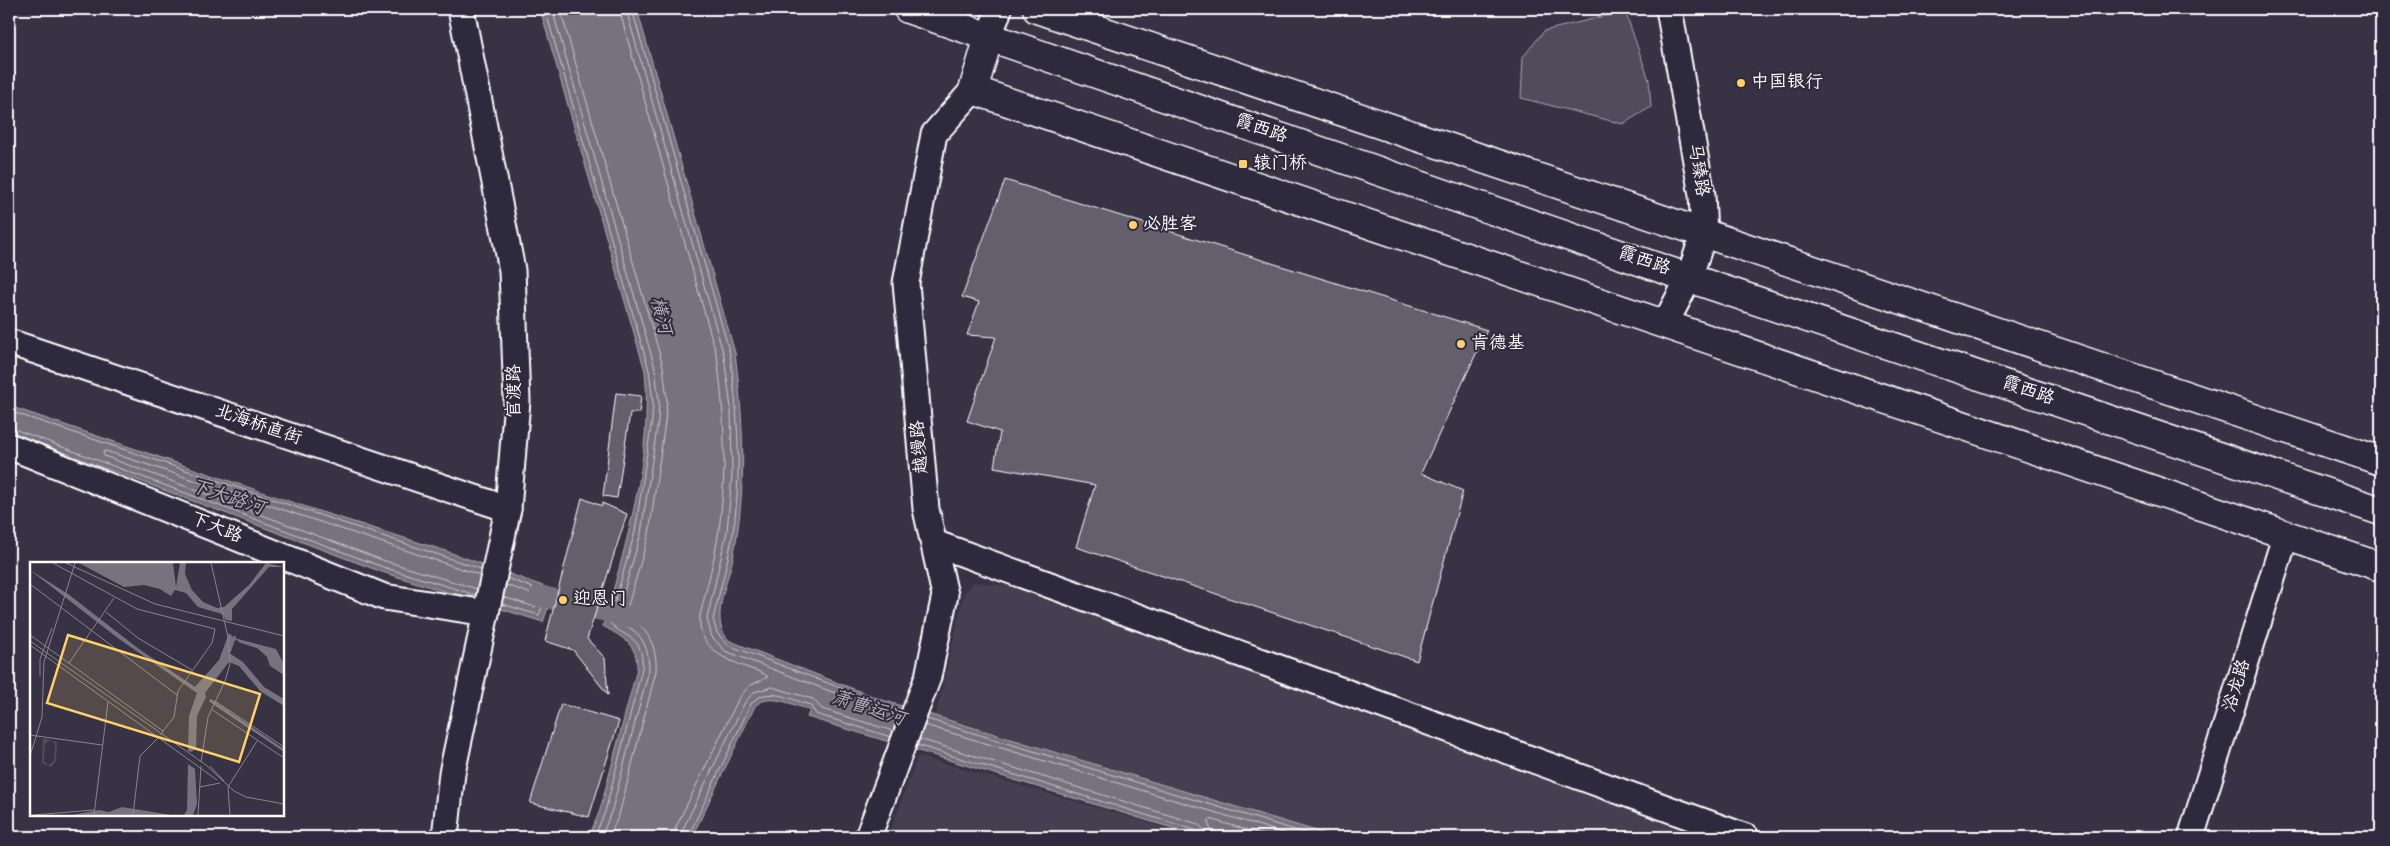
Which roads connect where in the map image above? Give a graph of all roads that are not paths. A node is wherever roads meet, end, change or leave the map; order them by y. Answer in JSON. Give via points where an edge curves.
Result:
{"nodes":[{"id":1,"x":908,"y":9,"type":"edge"},
{"id":2,"x":999,"y":9,"type":"edge"},
{"id":3,"x":1037,"y":9,"type":"edge"},
{"id":4,"x":1669,"y":9,"type":"edge"},
{"id":5,"x":464,"y":12,"type":"edge"},
{"id":6,"x":989,"y":36,"type":"junction"},
{"id":7,"x":973,"y":90,"type":"junction"},
{"id":8,"x":1704,"y":233,"type":"junction"},
{"id":9,"x":1689,"y":278,"type":"junction"},
{"id":10,"x":1665,"y":324,"type":"junction"},
{"id":11,"x":9,"y":342,"type":"edge"},
{"id":12,"x":9,"y":446,"type":"edge"},
{"id":13,"x":2381,"y":461,"type":"edge"},
{"id":14,"x":508,"y":509,"type":"junction"},
{"id":15,"x":2381,"y":511,"type":"edge"},
{"id":16,"x":2286,"y":534,"type":"junction"},
{"id":17,"x":934,"y":543,"type":"junction"},
{"id":18,"x":2381,"y":567,"type":"edge"},
{"id":19,"x":486,"y":613,"type":"junction"},
{"id":20,"x":444,"y":837,"type":"edge"},
{"id":21,"x":868,"y":837,"type":"edge"},
{"id":22,"x":1746,"y":837,"type":"edge"},
{"id":23,"x":2191,"y":837,"type":"edge"}],
"edges":[{"from":1,"to":6,"type":"main road","name":"霞西路"},
{"from":2,"to":6,"type":"street"},
{"from":3,"to":8,"type":"main road"},
{"from":4,"to":8,"type":"street","name":"马臻路","via":[[1702,195]]},
{"from":5,"to":14,"type":"street","name":"官渡路","via":[[512,270],[517,400]]},
{"from":6,"to":7,"type":"main road"},
{"from":6,"to":9,"type":"main road","name":"霞西路"},
{"from":7,"to":10,"type":"main road"},
{"from":7,"to":17,"type":"street","name":"越缦路","via":[[934,134],[906,283],[926,509]]},
{"from":8,"to":9,"type":"street","name":"马臻路"},
{"from":8,"to":13,"type":"main road"},
{"from":9,"to":10,"type":"street","name":"马臻路"},
{"from":9,"to":15,"type":"main road","name":"霞西路"},
{"from":10,"to":16,"type":"main road"},
{"from":11,"to":14,"type":"street","name":"北海桥直街"},
{"from":12,"to":19,"type":"street","name":"下大路","via":[[384,597]]},
{"from":14,"to":19,"type":"street","name":"官渡路"},
{"from":16,"to":18,"type":"main road"},
{"from":16,"to":23,"type":"street","name":"浴龙路"},
{"from":17,"to":21,"type":"street","name":"越缦路","via":[[945,595],[928,676]]},
{"from":17,"to":22,"type":"street"},
{"from":19,"to":20,"type":"street","name":"官渡路","via":[[452,773]]}]}
